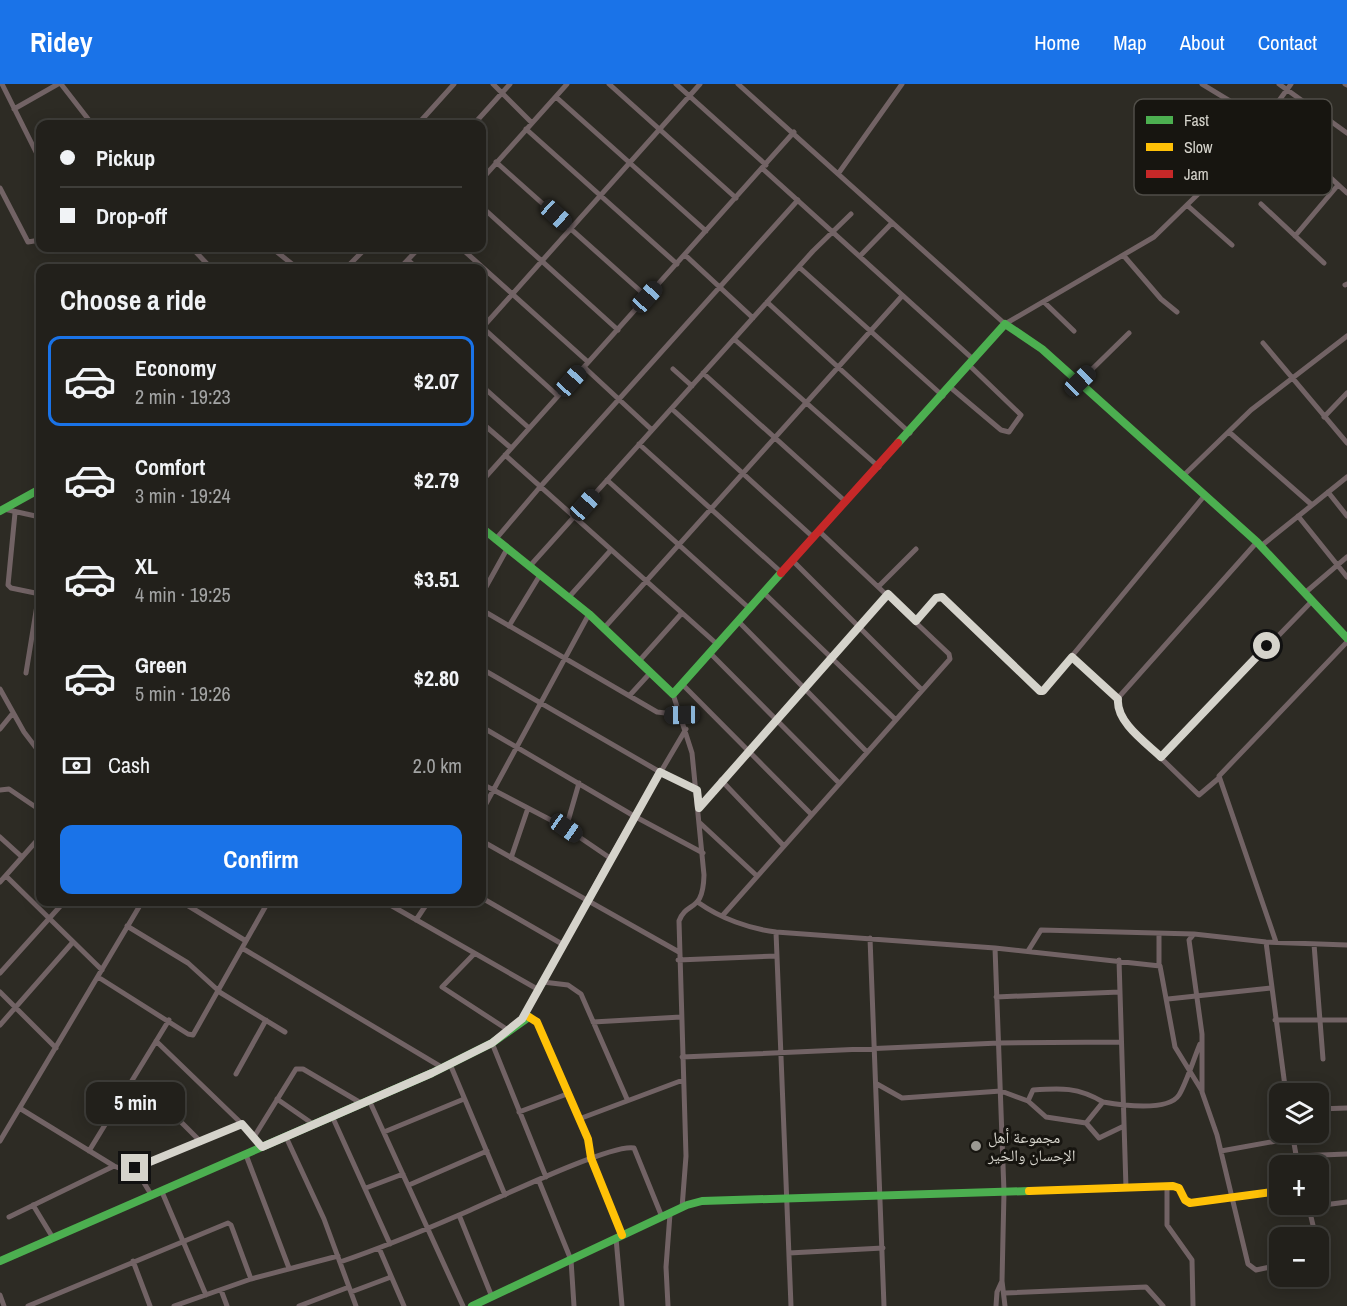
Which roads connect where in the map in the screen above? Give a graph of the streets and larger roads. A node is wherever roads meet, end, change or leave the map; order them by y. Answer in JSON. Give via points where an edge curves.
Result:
{"nodes":[{"id":1,"x":2,"y":84,"type":"edge"},
{"id":2,"x":59,"y":84,"type":"edge"},
{"id":3,"x":454,"y":84,"type":"edge"},
{"id":4,"x":493,"y":84,"type":"edge"},
{"id":5,"x":510,"y":84,"type":"edge"},
{"id":6,"x":567,"y":84,"type":"edge"},
{"id":7,"x":609,"y":84,"type":"edge"},
{"id":8,"x":676,"y":84,"type":"edge"},
{"id":9,"x":700,"y":84,"type":"edge"},
{"id":10,"x":738,"y":84,"type":"edge"},
{"id":11,"x":902,"y":84,"type":"edge"},
{"id":12,"x":1202,"y":84,"type":"edge"},
{"id":13,"x":1279,"y":84,"type":"edge"},
{"id":14,"x":1289,"y":87,"type":"edge"},
{"id":15,"x":502,"y":93,"type":"junction"},
{"id":16,"x":556,"y":97,"type":"junction"},
{"id":17,"x":690,"y":97,"type":"junction"},
{"id":18,"x":1228,"y":99,"type":"edge"},
{"id":19,"x":1304,"y":99,"type":"edge"},
{"id":20,"x":14,"y":109,"type":"junction"},
{"id":21,"x":86,"y":120,"type":"edge"},
{"id":22,"x":422,"y":120,"type":"edge"},
{"id":23,"x":478,"y":120,"type":"edge"},
{"id":24,"x":1332,"y":122,"type":"edge"},
{"id":25,"x":532,"y":123,"type":"junction"},
{"id":26,"x":526,"y":129,"type":"junction"},
{"id":27,"x":660,"y":130,"type":"junction"},
{"id":28,"x":794,"y":132,"type":"junction"},
{"id":29,"x":1347,"y":134,"type":"edge"},
{"id":30,"x":36,"y":145,"type":"edge"},
{"id":31,"x":496,"y":162,"type":"junction"},
{"id":32,"x":630,"y":163,"type":"junction"},
{"id":33,"x":765,"y":167,"type":"junction"},
{"id":34,"x":486,"y":174,"type":"edge"},
{"id":35,"x":838,"y":174,"type":"junction"},
{"id":36,"x":1332,"y":180,"type":"edge"},
{"id":37,"x":1338,"y":185,"type":"junction"},
{"id":38,"x":0,"y":188,"type":"edge"},
{"id":39,"x":1332,"y":192,"type":"edge"},
{"id":40,"x":1347,"y":194,"type":"edge"},
{"id":41,"x":601,"y":195,"type":"junction"},
{"id":42,"x":1199,"y":195,"type":"edge"},
{"id":43,"x":1330,"y":195,"type":"edge"},
{"id":44,"x":736,"y":198,"type":"junction"},
{"id":45,"x":798,"y":201,"type":"junction"},
{"id":46,"x":1261,"y":204,"type":"dead end"},
{"id":47,"x":1188,"y":206,"type":"junction"},
{"id":48,"x":486,"y":211,"type":"edge"},
{"id":49,"x":850,"y":214,"type":"dead end"},
{"id":50,"x":892,"y":223,"type":"junction"},
{"id":51,"x":570,"y":228,"type":"junction"},
{"id":52,"x":706,"y":231,"type":"junction"},
{"id":53,"x":833,"y":231,"type":"junction"},
{"id":54,"x":1295,"y":236,"type":"junction"},
{"id":55,"x":36,"y":241,"type":"edge"},
{"id":56,"x":1233,"y":245,"type":"dead end"},
{"id":57,"x":196,"y":252,"type":"edge"},
{"id":58,"x":277,"y":252,"type":"edge"},
{"id":59,"x":362,"y":252,"type":"edge"},
{"id":60,"x":415,"y":252,"type":"edge"},
{"id":61,"x":465,"y":252,"type":"edge"},
{"id":62,"x":685,"y":255,"type":"junction"},
{"id":63,"x":860,"y":256,"type":"junction"},
{"id":64,"x":1124,"y":256,"type":"junction"},
{"id":65,"x":408,"y":260,"type":"junction"},
{"id":66,"x":541,"y":261,"type":"junction"},
{"id":67,"x":1324,"y":263,"type":"dead end"},
{"id":68,"x":207,"y":264,"type":"edge"},
{"id":69,"x":292,"y":264,"type":"edge"},
{"id":70,"x":349,"y":264,"type":"edge"},
{"id":71,"x":404,"y":264,"type":"edge"},
{"id":72,"x":412,"y":264,"type":"edge"},
{"id":73,"x":479,"y":264,"type":"edge"},
{"id":74,"x":677,"y":264,"type":"junction"},
{"id":75,"x":799,"y":267,"type":"junction"},
{"id":76,"x":486,"y":271,"type":"edge"},
{"id":77,"x":719,"y":287,"type":"junction"},
{"id":78,"x":512,"y":294,"type":"junction"},
{"id":79,"x":902,"y":296,"type":"junction"},
{"id":80,"x":647,"y":297,"type":"junction"},
{"id":81,"x":767,"y":302,"type":"junction"},
{"id":82,"x":1044,"y":302,"type":"junction"},
{"id":83,"x":1177,"y":312,"type":"dead end"},
{"id":84,"x":753,"y":318,"type":"junction"},
{"id":85,"x":486,"y":323,"type":"edge"},
{"id":86,"x":1005,"y":324,"type":"junction"},
{"id":87,"x":618,"y":330,"type":"junction"},
{"id":88,"x":1074,"y":331,"type":"dead end"},
{"id":89,"x":486,"y":332,"type":"edge"},
{"id":90,"x":870,"y":332,"type":"junction"},
{"id":91,"x":1129,"y":333,"type":"dead end"},
{"id":92,"x":1347,"y":336,"type":"edge"},
{"id":93,"x":734,"y":339,"type":"junction"},
{"id":94,"x":1263,"y":343,"type":"dead end"},
{"id":95,"x":972,"y":362,"type":"junction"},
{"id":96,"x":586,"y":364,"type":"junction"},
{"id":97,"x":839,"y":366,"type":"junction"},
{"id":98,"x":673,"y":369,"type":"dead end"},
{"id":99,"x":703,"y":373,"type":"junction"},
{"id":100,"x":1292,"y":378,"type":"junction"},
{"id":101,"x":1080,"y":381,"type":"junction"},
{"id":102,"x":692,"y":386,"type":"junction"},
{"id":103,"x":950,"y":387,"type":"junction"},
{"id":104,"x":486,"y":390,"type":"edge"},
{"id":105,"x":1347,"y":393,"type":"edge"},
{"id":106,"x":558,"y":396,"type":"junction"},
{"id":107,"x":943,"y":396,"type":"junction"},
{"id":108,"x":619,"y":399,"type":"junction"},
{"id":109,"x":808,"y":404,"type":"junction"},
{"id":110,"x":672,"y":409,"type":"junction"},
{"id":111,"x":1324,"y":417,"type":"junction"},
{"id":112,"x":486,"y":426,"type":"edge"},
{"id":113,"x":529,"y":428,"type":"junction"},
{"id":114,"x":652,"y":430,"type":"junction"},
{"id":115,"x":1229,"y":432,"type":"junction"},
{"id":116,"x":910,"y":433,"type":"junction"},
{"id":117,"x":776,"y":438,"type":"junction"},
{"id":118,"x":1347,"y":443,"type":"edge"},
{"id":119,"x":639,"y":444,"type":"junction"},
{"id":120,"x":511,"y":448,"type":"junction"},
{"id":121,"x":505,"y":455,"type":"junction"},
{"id":122,"x":879,"y":467,"type":"junction"},
{"id":123,"x":743,"y":474,"type":"junction"},
{"id":124,"x":486,"y":476,"type":"edge"},
{"id":125,"x":1183,"y":476,"type":"junction"},
{"id":126,"x":1347,"y":477,"type":"edge"},
{"id":127,"x":607,"y":480,"type":"junction"},
{"id":128,"x":540,"y":487,"type":"junction"},
{"id":129,"x":36,"y":491,"type":"edge"},
{"id":130,"x":1328,"y":492,"type":"junction"},
{"id":131,"x":1205,"y":495,"type":"junction"},
{"id":132,"x":846,"y":502,"type":"junction"},
{"id":133,"x":1312,"y":505,"type":"junction"},
{"id":134,"x":711,"y":509,"type":"junction"},
{"id":135,"x":2,"y":510,"type":"edge"},
{"id":136,"x":15,"y":513,"type":"junction"},
{"id":137,"x":36,"y":516,"type":"edge"},
{"id":138,"x":1298,"y":516,"type":"junction"},
{"id":139,"x":1347,"y":516,"type":"edge"},
{"id":140,"x":574,"y":517,"type":"junction"},
{"id":141,"x":486,"y":532,"type":"edge"},
{"id":142,"x":817,"y":535,"type":"junction"},
{"id":143,"x":495,"y":540,"type":"junction"},
{"id":144,"x":679,"y":544,"type":"junction"},
{"id":145,"x":1259,"y":544,"type":"junction"},
{"id":146,"x":507,"y":549,"type":"junction"},
{"id":147,"x":916,"y":549,"type":"dead end"},
{"id":148,"x":611,"y":550,"type":"junction"},
{"id":149,"x":1347,"y":557,"type":"edge"},
{"id":150,"x":793,"y":561,"type":"junction"},
{"id":151,"x":1337,"y":565,"type":"junction"},
{"id":152,"x":528,"y":567,"type":"junction"},
{"id":153,"x":782,"y":573,"type":"junction"},
{"id":154,"x":540,"y":575,"type":"junction"},
{"id":155,"x":1347,"y":577,"type":"edge"},
{"id":156,"x":646,"y":582,"type":"junction"},
{"id":157,"x":879,"y":586,"type":"junction"},
{"id":158,"x":486,"y":587,"type":"edge"},
{"id":159,"x":36,"y":592,"type":"edge"},
{"id":160,"x":1306,"y":592,"type":"junction"},
{"id":161,"x":764,"y":593,"type":"junction"},
{"id":162,"x":888,"y":594,"type":"junction"},
{"id":163,"x":569,"y":597,"type":"junction"},
{"id":164,"x":1313,"y":600,"type":"junction"},
{"id":165,"x":750,"y":609,"type":"junction"},
{"id":166,"x":486,"y":612,"type":"edge"},
{"id":167,"x":682,"y":613,"type":"junction"},
{"id":168,"x":590,"y":614,"type":"junction"},
{"id":169,"x":36,"y":618,"type":"edge"},
{"id":170,"x":916,"y":621,"type":"junction"},
{"id":171,"x":739,"y":622,"type":"junction"},
{"id":172,"x":509,"y":626,"type":"junction"},
{"id":173,"x":859,"y":626,"type":"junction"},
{"id":174,"x":605,"y":627,"type":"junction"},
{"id":175,"x":1347,"y":640,"type":"edge"},
{"id":176,"x":719,"y":646,"type":"junction"},
{"id":177,"x":711,"y":654,"type":"junction"},
{"id":178,"x":565,"y":657,"type":"junction"},
{"id":179,"x":832,"y":657,"type":"junction"},
{"id":180,"x":1072,"y":657,"type":"junction"},
{"id":181,"x":640,"y":660,"type":"junction"},
{"id":182,"x":486,"y":671,"type":"edge"},
{"id":183,"x":652,"y":672,"type":"junction"},
{"id":184,"x":27,"y":673,"type":"dead end"},
{"id":185,"x":683,"y":685,"type":"junction"},
{"id":186,"x":804,"y":688,"type":"junction"},
{"id":187,"x":0,"y":689,"type":"edge"},
{"id":188,"x":922,"y":690,"type":"junction"},
{"id":189,"x":673,"y":694,"type":"junction"},
{"id":190,"x":630,"y":695,"type":"junction"},
{"id":191,"x":1118,"y":699,"type":"junction"},
{"id":192,"x":541,"y":702,"type":"junction"},
{"id":193,"x":0,"y":704,"type":"edge"},
{"id":194,"x":8,"y":704,"type":"junction"},
{"id":195,"x":13,"y":713,"type":"junction"},
{"id":196,"x":682,"y":715,"type":"junction"},
{"id":197,"x":896,"y":720,"type":"junction"},
{"id":198,"x":777,"y":721,"type":"junction"},
{"id":199,"x":0,"y":729,"type":"edge"},
{"id":200,"x":486,"y":729,"type":"edge"},
{"id":201,"x":686,"y":729,"type":"junction"},
{"id":202,"x":36,"y":747,"type":"edge"},
{"id":203,"x":516,"y":747,"type":"junction"},
{"id":204,"x":748,"y":751,"type":"junction"},
{"id":205,"x":867,"y":752,"type":"junction"},
{"id":206,"x":1161,"y":757,"type":"junction"},
{"id":207,"x":660,"y":772,"type":"junction"},
{"id":208,"x":1219,"y":778,"type":"junction"},
{"id":209,"x":721,"y":780,"type":"junction"},
{"id":210,"x":579,"y":783,"type":"junction"},
{"id":211,"x":838,"y":783,"type":"junction"},
{"id":212,"x":486,"y":786,"type":"edge"},
{"id":213,"x":0,"y":790,"type":"edge"},
{"id":214,"x":493,"y":790,"type":"junction"},
{"id":215,"x":697,"y":790,"type":"junction"},
{"id":216,"x":486,"y":803,"type":"edge"},
{"id":217,"x":36,"y":807,"type":"edge"},
{"id":218,"x":528,"y":808,"type":"junction"},
{"id":219,"x":699,"y":808,"type":"junction"},
{"id":220,"x":811,"y":814,"type":"junction"},
{"id":221,"x":634,"y":816,"type":"junction"},
{"id":222,"x":700,"y":823,"type":"junction"},
{"id":223,"x":566,"y":828,"type":"junction"},
{"id":224,"x":0,"y":837,"type":"edge"},
{"id":225,"x":36,"y":841,"type":"edge"},
{"id":226,"x":486,"y":843,"type":"edge"},
{"id":227,"x":783,"y":845,"type":"junction"},
{"id":228,"x":703,"y":852,"type":"junction"},
{"id":229,"x":22,"y":857,"type":"junction"},
{"id":230,"x":511,"y":858,"type":"junction"},
{"id":231,"x":610,"y":858,"type":"junction"},
{"id":232,"x":6,"y":876,"type":"junction"},
{"id":233,"x":757,"y":876,"type":"junction"},
{"id":234,"x":0,"y":882,"type":"edge"},
{"id":235,"x":486,"y":900,"type":"edge"},
{"id":236,"x":586,"y":902,"type":"junction"},
{"id":237,"x":699,"y":903,"type":"junction"},
{"id":238,"x":60,"y":906,"type":"edge"},
{"id":239,"x":140,"y":906,"type":"edge"},
{"id":240,"x":189,"y":906,"type":"edge"},
{"id":241,"x":266,"y":906,"type":"edge"},
{"id":242,"x":392,"y":906,"type":"edge"},
{"id":243,"x":426,"y":906,"type":"edge"},
{"id":244,"x":723,"y":915,"type":"junction"},
{"id":245,"x":49,"y":919,"type":"junction"},
{"id":246,"x":417,"y":920,"type":"junction"},
{"id":247,"x":127,"y":926,"type":"junction"},
{"id":248,"x":776,"y":932,"type":"junction"},
{"id":249,"x":1159,"y":934,"type":"junction"},
{"id":250,"x":1194,"y":934,"type":"junction"},
{"id":251,"x":870,"y":938,"type":"junction"},
{"id":252,"x":246,"y":941,"type":"junction"},
{"id":253,"x":73,"y":942,"type":"junction"},
{"id":254,"x":1266,"y":942,"type":"junction"},
{"id":255,"x":1276,"y":942,"type":"junction"},
{"id":256,"x":562,"y":944,"type":"junction"},
{"id":257,"x":1314,"y":944,"type":"junction"},
{"id":258,"x":1347,"y":945,"type":"edge"},
{"id":259,"x":242,"y":948,"type":"junction"},
{"id":260,"x":995,"y":948,"type":"junction"},
{"id":261,"x":1028,"y":951,"type":"junction"},
{"id":262,"x":678,"y":952,"type":"junction"},
{"id":263,"x":474,"y":954,"type":"junction"},
{"id":264,"x":777,"y":956,"type":"junction"},
{"id":265,"x":678,"y":960,"type":"junction"},
{"id":266,"x":1119,"y":960,"type":"junction"},
{"id":267,"x":1159,"y":965,"type":"junction"},
{"id":268,"x":102,"y":970,"type":"junction"},
{"id":269,"x":0,"y":973,"type":"edge"},
{"id":270,"x":98,"y":977,"type":"junction"},
{"id":271,"x":543,"y":982,"type":"junction"},
{"id":272,"x":1270,"y":988,"type":"junction"},
{"id":273,"x":539,"y":990,"type":"junction"},
{"id":274,"x":218,"y":991,"type":"junction"},
{"id":275,"x":0,"y":992,"type":"edge"},
{"id":276,"x":1120,"y":992,"type":"junction"},
{"id":277,"x":1197,"y":996,"type":"junction"},
{"id":278,"x":996,"y":997,"type":"junction"},
{"id":279,"x":1168,"y":999,"type":"junction"},
{"id":280,"x":15,"y":1007,"type":"junction"},
{"id":281,"x":681,"y":1017,"type":"junction"},
{"id":282,"x":522,"y":1019,"type":"junction"},
{"id":283,"x":1322,"y":1019,"type":"junction"},
{"id":284,"x":169,"y":1020,"type":"junction"},
{"id":285,"x":266,"y":1020,"type":"junction"},
{"id":286,"x":1275,"y":1020,"type":"junction"},
{"id":287,"x":1347,"y":1020,"type":"edge"},
{"id":288,"x":593,"y":1022,"type":"junction"},
{"id":289,"x":0,"y":1025,"type":"edge"},
{"id":290,"x":508,"y":1030,"type":"junction"},
{"id":291,"x":285,"y":1032,"type":"dead end"},
{"id":292,"x":1202,"y":1040,"type":"junction"},
{"id":293,"x":156,"y":1041,"type":"junction"},
{"id":294,"x":1121,"y":1042,"type":"junction"},
{"id":295,"x":492,"y":1043,"type":"junction"},
{"id":296,"x":999,"y":1044,"type":"junction"},
{"id":297,"x":56,"y":1048,"type":"junction"},
{"id":298,"x":875,"y":1050,"type":"junction"},
{"id":299,"x":781,"y":1053,"type":"junction"},
{"id":300,"x":682,"y":1057,"type":"junction"},
{"id":301,"x":1323,"y":1059,"type":"dead end"},
{"id":302,"x":446,"y":1066,"type":"junction"},
{"id":303,"x":1188,"y":1070,"type":"junction"},
{"id":304,"x":236,"y":1074,"type":"dead end"},
{"id":305,"x":683,"y":1080,"type":"junction"},
{"id":306,"x":1284,"y":1083,"type":"edge"},
{"id":307,"x":877,"y":1084,"type":"junction"},
{"id":308,"x":130,"y":1085,"type":"junction"},
{"id":309,"x":1001,"y":1091,"type":"junction"},
{"id":310,"x":1202,"y":1092,"type":"junction"},
{"id":311,"x":567,"y":1094,"type":"junction"},
{"id":312,"x":277,"y":1099,"type":"junction"},
{"id":313,"x":464,"y":1099,"type":"junction"},
{"id":314,"x":627,"y":1100,"type":"junction"},
{"id":315,"x":365,"y":1101,"type":"junction"},
{"id":316,"x":1028,"y":1101,"type":"junction"},
{"id":317,"x":1103,"y":1102,"type":"junction"},
{"id":318,"x":1124,"y":1106,"type":"junction"},
{"id":319,"x":1347,"y":1108,"type":"edge"},
{"id":320,"x":21,"y":1109,"type":"junction"},
{"id":321,"x":1329,"y":1109,"type":"edge"},
{"id":322,"x":519,"y":1112,"type":"junction"},
{"id":323,"x":332,"y":1116,"type":"junction"},
{"id":324,"x":579,"y":1119,"type":"junction"},
{"id":325,"x":242,"y":1124,"type":"junction"},
{"id":326,"x":313,"y":1124,"type":"junction"},
{"id":327,"x":1086,"y":1124,"type":"junction"},
{"id":328,"x":1124,"y":1126,"type":"junction"},
{"id":329,"x":384,"y":1132,"type":"junction"},
{"id":330,"x":255,"y":1137,"type":"junction"},
{"id":331,"x":286,"y":1137,"type":"junction"},
{"id":332,"x":1269,"y":1140,"type":"edge"},
{"id":333,"x":200,"y":1141,"type":"junction"},
{"id":334,"x":0,"y":1142,"type":"edge"},
{"id":335,"x":262,"y":1147,"type":"junction"},
{"id":336,"x":89,"y":1151,"type":"junction"},
{"id":337,"x":487,"y":1151,"type":"junction"},
{"id":338,"x":1221,"y":1151,"type":"junction"},
{"id":339,"x":1347,"y":1154,"type":"edge"},
{"id":340,"x":246,"y":1155,"type":"junction"},
{"id":341,"x":1322,"y":1155,"type":"edge"},
{"id":342,"x":591,"y":1158,"type":"junction"},
{"id":343,"x":114,"y":1166,"type":"junction"},
{"id":344,"x":135,"y":1168,"type":"junction"},
{"id":345,"x":403,"y":1174,"type":"junction"},
{"id":346,"x":546,"y":1177,"type":"junction"},
{"id":347,"x":538,"y":1181,"type":"junction"},
{"id":348,"x":408,"y":1185,"type":"junction"},
{"id":349,"x":1167,"y":1186,"type":"junction"},
{"id":350,"x":366,"y":1188,"type":"junction"},
{"id":351,"x":1126,"y":1188,"type":"junction"},
{"id":352,"x":162,"y":1192,"type":"junction"},
{"id":353,"x":1004,"y":1192,"type":"junction"},
{"id":354,"x":1269,"y":1193,"type":"edge"},
{"id":355,"x":505,"y":1195,"type":"junction"},
{"id":356,"x":882,"y":1195,"type":"junction"},
{"id":357,"x":152,"y":1196,"type":"junction"},
{"id":358,"x":787,"y":1198,"type":"junction"},
{"id":359,"x":1232,"y":1198,"type":"junction"},
{"id":360,"x":1347,"y":1202,"type":"edge"},
{"id":361,"x":1329,"y":1204,"type":"edge"},
{"id":362,"x":33,"y":1205,"type":"junction"},
{"id":363,"x":682,"y":1208,"type":"junction"},
{"id":364,"x":670,"y":1214,"type":"junction"},
{"id":365,"x":459,"y":1215,"type":"junction"},
{"id":366,"x":9,"y":1216,"type":"dead end"},
{"id":367,"x":662,"y":1217,"type":"junction"},
{"id":368,"x":428,"y":1228,"type":"junction"},
{"id":369,"x":619,"y":1237,"type":"junction"},
{"id":370,"x":52,"y":1238,"type":"junction"},
{"id":371,"x":184,"y":1240,"type":"junction"},
{"id":372,"x":390,"y":1244,"type":"junction"},
{"id":373,"x":380,"y":1248,"type":"junction"},
{"id":374,"x":883,"y":1248,"type":"junction"},
{"id":375,"x":789,"y":1253,"type":"junction"},
{"id":376,"x":339,"y":1259,"type":"junction"},
{"id":377,"x":571,"y":1260,"type":"junction"},
{"id":378,"x":0,"y":1261,"type":"edge"},
{"id":379,"x":132,"y":1261,"type":"junction"},
{"id":380,"x":289,"y":1268,"type":"junction"},
{"id":381,"x":1269,"y":1268,"type":"edge"},
{"id":382,"x":391,"y":1277,"type":"junction"},
{"id":383,"x":251,"y":1279,"type":"junction"},
{"id":384,"x":1002,"y":1281,"type":"junction"},
{"id":385,"x":350,"y":1289,"type":"junction"},
{"id":386,"x":220,"y":1290,"type":"junction"},
{"id":387,"x":1005,"y":1293,"type":"junction"},
{"id":388,"x":0,"y":1295,"type":"edge"},
{"id":389,"x":206,"y":1295,"type":"junction"},
{"id":390,"x":489,"y":1301,"type":"edge"},
{"id":391,"x":4,"y":1306,"type":"edge"},
{"id":392,"x":28,"y":1306,"type":"edge"},
{"id":393,"x":150,"y":1306,"type":"edge"},
{"id":394,"x":174,"y":1306,"type":"edge"},
{"id":395,"x":227,"y":1306,"type":"edge"},
{"id":396,"x":299,"y":1306,"type":"edge"},
{"id":397,"x":356,"y":1306,"type":"edge"},
{"id":398,"x":404,"y":1306,"type":"edge"},
{"id":399,"x":463,"y":1306,"type":"edge"},
{"id":400,"x":472,"y":1306,"type":"edge"},
{"id":401,"x":574,"y":1306,"type":"edge"},
{"id":402,"x":622,"y":1306,"type":"edge"},
{"id":403,"x":668,"y":1306,"type":"edge"},
{"id":404,"x":791,"y":1306,"type":"edge"},
{"id":405,"x":884,"y":1306,"type":"edge"},
{"id":406,"x":996,"y":1306,"type":"edge"},
{"id":407,"x":1005,"y":1306,"type":"edge"},
{"id":408,"x":1163,"y":1306,"type":"edge"},
{"id":409,"x":1193,"y":1306,"type":"edge"}],
"edges":[{"from":1,"to":20,"type":"street"},
{"from":2,"to":20,"type":"street"},
{"from":2,"to":21,"type":"street"},
{"from":3,"to":22,"type":"street"},
{"from":4,"to":15,"type":"street"},
{"from":5,"to":15,"type":"street"},
{"from":6,"to":16,"type":"street"},
{"from":7,"to":27,"type":"street"},
{"from":8,"to":17,"type":"street"},
{"from":9,"to":17,"type":"street"},
{"from":10,"to":28,"type":"street"},
{"from":11,"to":35,"type":"street"},
{"from":12,"to":18,"type":"street"},
{"from":13,"to":14,"type":"street"},
{"from":14,"to":19,"type":"street"},
{"from":15,"to":23,"type":"street"},
{"from":15,"to":25,"type":"street"},
{"from":16,"to":25,"type":"street"},
{"from":16,"to":32,"type":"street"},
{"from":17,"to":27,"type":"street"},
{"from":17,"to":33,"type":"street"},
{"from":20,"to":30,"type":"street"},
{"from":24,"to":29,"type":"street"},
{"from":25,"to":26,"type":"street"},
{"from":26,"to":31,"type":"street"},
{"from":26,"to":41,"type":"street"},
{"from":27,"to":32,"type":"street"},
{"from":27,"to":44,"type":"street"},
{"from":28,"to":33,"type":"street"},
{"from":28,"to":35,"type":"street"},
{"from":31,"to":34,"type":"street"},
{"from":31,"to":51,"type":"street"},
{"from":32,"to":41,"type":"street"},
{"from":32,"to":52,"type":"street"},
{"from":33,"to":44,"type":"street"},
{"from":33,"to":45,"type":"street"},
{"from":35,"to":50,"type":"street"},
{"from":36,"to":37,"type":"street"},
{"from":37,"to":39,"type":"street"},
{"from":37,"to":40,"type":"street"},
{"from":38,"to":55,"type":"street","via":[[28,242]]},
{"from":41,"to":51,"type":"street"},
{"from":41,"to":74,"type":"street"},
{"from":42,"to":47,"type":"street"},
{"from":43,"to":54,"type":"street"},
{"from":44,"to":52,"type":"street"},
{"from":45,"to":53,"type":"street"},
{"from":45,"to":77,"type":"street"},
{"from":46,"to":54,"type":"street"},
{"from":47,"to":56,"type":"street"},
{"from":47,"to":64,"type":"street","via":[[1154,237]]},
{"from":48,"to":66,"type":"street"},
{"from":49,"to":53,"type":"street"},
{"from":50,"to":63,"type":"street"},
{"from":50,"to":86,"type":"street"},
{"from":51,"to":66,"type":"street"},
{"from":51,"to":80,"type":"street"},
{"from":52,"to":62,"type":"street"},
{"from":53,"to":63,"type":"street"},
{"from":53,"to":75,"type":"street"},
{"from":54,"to":67,"type":"street"},
{"from":57,"to":68,"type":"street"},
{"from":58,"to":69,"type":"street"},
{"from":59,"to":70,"type":"street"},
{"from":60,"to":65,"type":"street"},
{"from":61,"to":73,"type":"street"},
{"from":62,"to":74,"type":"street"},
{"from":62,"to":77,"type":"street"},
{"from":63,"to":79,"type":"street"},
{"from":64,"to":82,"type":"street"},
{"from":64,"to":83,"type":"street"},
{"from":65,"to":71,"type":"street"},
{"from":65,"to":72,"type":"street"},
{"from":66,"to":78,"type":"street"},
{"from":66,"to":87,"type":"street"},
{"from":74,"to":80,"type":"street"},
{"from":75,"to":81,"type":"street"},
{"from":75,"to":90,"type":"street"},
{"from":76,"to":78,"type":"street"},
{"from":77,"to":84,"type":"street"},
{"from":77,"to":108,"type":"street"},
{"from":78,"to":85,"type":"street"},
{"from":78,"to":96,"type":"street"},
{"from":79,"to":90,"type":"street"},
{"from":79,"to":95,"type":"street"},
{"from":80,"to":87,"type":"street"},
{"from":81,"to":84,"type":"street"},
{"from":81,"to":97,"type":"street"},
{"from":82,"to":86,"type":"street"},
{"from":82,"to":88,"type":"street"},
{"from":84,"to":93,"type":"street"},
{"from":86,"to":95,"type":"street"},
{"from":86,"to":101,"type":"street","via":[[1035,342]]},
{"from":87,"to":96,"type":"street"},
{"from":89,"to":106,"type":"street"},
{"from":90,"to":97,"type":"street"},
{"from":90,"to":107,"type":"street"},
{"from":91,"to":101,"type":"street"},
{"from":92,"to":100,"type":"street"},
{"from":93,"to":99,"type":"street"},
{"from":93,"to":109,"type":"street"},
{"from":94,"to":100,"type":"street"},
{"from":95,"to":103,"type":"street"},
{"from":95,"to":103,"type":"street","via":[[1021,415],[1009,432],[1001,430]]},
{"from":96,"to":106,"type":"street"},
{"from":96,"to":108,"type":"street"},
{"from":97,"to":109,"type":"street"},
{"from":97,"to":116,"type":"street"},
{"from":98,"to":102,"type":"street"},
{"from":99,"to":102,"type":"street"},
{"from":99,"to":117,"type":"street"},
{"from":100,"to":111,"type":"street"},
{"from":100,"to":115,"type":"street"},
{"from":101,"to":125,"type":"street"},
{"from":102,"to":110,"type":"street"},
{"from":103,"to":107,"type":"street"},
{"from":104,"to":113,"type":"street"},
{"from":105,"to":111,"type":"street"},
{"from":106,"to":113,"type":"street"},
{"from":107,"to":116,"type":"street"},
{"from":108,"to":114,"type":"street"},
{"from":108,"to":128,"type":"street"},
{"from":109,"to":117,"type":"street"},
{"from":109,"to":122,"type":"street"},
{"from":110,"to":114,"type":"street"},
{"from":110,"to":123,"type":"street"},
{"from":111,"to":118,"type":"street"},
{"from":112,"to":120,"type":"street"},
{"from":113,"to":120,"type":"street"},
{"from":114,"to":119,"type":"street"},
{"from":115,"to":125,"type":"street"},
{"from":115,"to":133,"type":"street"},
{"from":116,"to":122,"type":"street"},
{"from":117,"to":123,"type":"street"},
{"from":117,"to":132,"type":"street"},
{"from":119,"to":127,"type":"street"},
{"from":119,"to":134,"type":"street"},
{"from":120,"to":121,"type":"street"},
{"from":121,"to":124,"type":"street"},
{"from":121,"to":128,"type":"street"},
{"from":122,"to":132,"type":"street"},
{"from":123,"to":134,"type":"street"},
{"from":123,"to":142,"type":"street"},
{"from":125,"to":131,"type":"street"},
{"from":126,"to":130,"type":"street"},
{"from":127,"to":140,"type":"street"},
{"from":127,"to":144,"type":"street"},
{"from":128,"to":140,"type":"street"},
{"from":128,"to":143,"type":"street"},
{"from":129,"to":135,"type":"street"},
{"from":130,"to":133,"type":"street"},
{"from":130,"to":139,"type":"street"},
{"from":131,"to":145,"type":"street"},
{"from":131,"to":180,"type":"street"},
{"from":132,"to":142,"type":"street"},
{"from":133,"to":138,"type":"street"},
{"from":134,"to":144,"type":"street"},
{"from":134,"to":153,"type":"street"},
{"from":135,"to":136,"type":"street"},
{"from":136,"to":137,"type":"street"},
{"from":136,"to":159,"type":"street","via":[[8,585]]},
{"from":138,"to":145,"type":"street"},
{"from":138,"to":151,"type":"street"},
{"from":140,"to":148,"type":"street"},
{"from":140,"to":152,"type":"street"},
{"from":141,"to":143,"type":"street"},
{"from":142,"to":150,"type":"street"},
{"from":142,"to":157,"type":"street"},
{"from":143,"to":146,"type":"street"},
{"from":144,"to":156,"type":"street"},
{"from":144,"to":165,"type":"street"},
{"from":145,"to":160,"type":"street"},
{"from":145,"to":191,"type":"street"},
{"from":146,"to":152,"type":"street"},
{"from":146,"to":158,"type":"street"},
{"from":147,"to":157,"type":"street"},
{"from":148,"to":156,"type":"street"},
{"from":148,"to":163,"type":"street"},
{"from":149,"to":151,"type":"street"},
{"from":150,"to":153,"type":"street"},
{"from":150,"to":173,"type":"street"},
{"from":151,"to":155,"type":"street"},
{"from":151,"to":160,"type":"street"},
{"from":152,"to":154,"type":"street"},
{"from":153,"to":161,"type":"street"},
{"from":154,"to":163,"type":"street"},
{"from":154,"to":172,"type":"street"},
{"from":156,"to":167,"type":"street"},
{"from":156,"to":174,"type":"street"},
{"from":157,"to":162,"type":"street"},
{"from":160,"to":164,"type":"street"},
{"from":161,"to":165,"type":"street"},
{"from":161,"to":179,"type":"street"},
{"from":162,"to":170,"type":"street"},
{"from":162,"to":173,"type":"street"},
{"from":163,"to":168,"type":"street"},
{"from":164,"to":175,"type":"street"},
{"from":164,"to":206,"type":"street"},
{"from":165,"to":171,"type":"street"},
{"from":166,"to":172,"type":"street"},
{"from":167,"to":176,"type":"street"},
{"from":167,"to":181,"type":"street"},
{"from":168,"to":174,"type":"street"},
{"from":168,"to":178,"type":"street"},
{"from":169,"to":184,"type":"street"},
{"from":170,"to":180,"type":"street","via":[[936,598],[942,597],[1040,691]]},
{"from":170,"to":188,"type":"street","via":[[951,656]]},
{"from":171,"to":176,"type":"street"},
{"from":171,"to":186,"type":"street"},
{"from":172,"to":178,"type":"street"},
{"from":173,"to":179,"type":"street"},
{"from":173,"to":188,"type":"street"},
{"from":174,"to":181,"type":"street"},
{"from":175,"to":208,"type":"street"},
{"from":176,"to":177,"type":"street"},
{"from":177,"to":185,"type":"street"},
{"from":177,"to":198,"type":"street"},
{"from":178,"to":190,"type":"street"},
{"from":178,"to":192,"type":"street"},
{"from":179,"to":186,"type":"street"},
{"from":179,"to":197,"type":"street"},
{"from":180,"to":191,"type":"street"},
{"from":181,"to":183,"type":"street"},
{"from":182,"to":192,"type":"street"},
{"from":183,"to":189,"type":"street"},
{"from":183,"to":190,"type":"street"},
{"from":185,"to":189,"type":"street"},
{"from":185,"to":204,"type":"street"},
{"from":186,"to":198,"type":"street"},
{"from":186,"to":205,"type":"street"},
{"from":187,"to":194,"type":"street"},
{"from":188,"to":197,"type":"street"},
{"from":189,"to":196,"type":"street"},
{"from":190,"to":196,"type":"street","via":[[657,712]]},
{"from":191,"to":206,"type":"street","via":[[1120,713],[1133,731]]},
{"from":192,"to":203,"type":"street"},
{"from":192,"to":207,"type":"street"},
{"from":193,"to":194,"type":"street"},
{"from":194,"to":195,"type":"street"},
{"from":195,"to":199,"type":"street"},
{"from":195,"to":202,"type":"street"},
{"from":196,"to":201,"type":"street"},
{"from":197,"to":205,"type":"street"},
{"from":198,"to":204,"type":"street"},
{"from":198,"to":211,"type":"street"},
{"from":200,"to":203,"type":"street"},
{"from":201,"to":207,"type":"street"},
{"from":201,"to":215,"type":"street"},
{"from":203,"to":210,"type":"street"},
{"from":203,"to":214,"type":"street"},
{"from":204,"to":209,"type":"street"},
{"from":204,"to":220,"type":"street"},
{"from":205,"to":211,"type":"street"},
{"from":206,"to":208,"type":"street","via":[[1201,796]]},
{"from":207,"to":215,"type":"street"},
{"from":207,"to":221,"type":"street"},
{"from":208,"to":255,"type":"street"},
{"from":209,"to":219,"type":"street"},
{"from":209,"to":227,"type":"street"},
{"from":210,"to":221,"type":"street"},
{"from":210,"to":223,"type":"street"},
{"from":211,"to":220,"type":"street"},
{"from":212,"to":214,"type":"street"},
{"from":213,"to":217,"type":"street","via":[[9,789]]},
{"from":214,"to":216,"type":"street"},
{"from":214,"to":218,"type":"street"},
{"from":215,"to":219,"type":"street"},
{"from":218,"to":223,"type":"street"},
{"from":218,"to":230,"type":"street"},
{"from":219,"to":222,"type":"street"},
{"from":220,"to":227,"type":"street"},
{"from":221,"to":228,"type":"street"},
{"from":221,"to":231,"type":"street"},
{"from":222,"to":228,"type":"street"},
{"from":222,"to":233,"type":"street"},
{"from":223,"to":231,"type":"street"},
{"from":224,"to":229,"type":"street"},
{"from":225,"to":229,"type":"street"},
{"from":226,"to":230,"type":"street"},
{"from":227,"to":233,"type":"street"},
{"from":228,"to":237,"type":"street","via":[[704,890]]},
{"from":229,"to":232,"type":"street"},
{"from":230,"to":236,"type":"street"},
{"from":231,"to":236,"type":"street"},
{"from":232,"to":234,"type":"street"},
{"from":232,"to":245,"type":"street"},
{"from":233,"to":244,"type":"street"},
{"from":235,"to":256,"type":"street"},
{"from":236,"to":256,"type":"street"},
{"from":236,"to":262,"type":"street"},
{"from":237,"to":244,"type":"street"},
{"from":237,"to":262,"type":"street","via":[[680,917]]},
{"from":238,"to":245,"type":"street"},
{"from":239,"to":247,"type":"street"},
{"from":240,"to":252,"type":"street"},
{"from":241,"to":252,"type":"street"},
{"from":242,"to":246,"type":"street"},
{"from":243,"to":246,"type":"street"},
{"from":244,"to":248,"type":"street","via":[[759,930]]},
{"from":245,"to":253,"type":"street"},
{"from":245,"to":269,"type":"street"},
{"from":246,"to":263,"type":"street"},
{"from":247,"to":268,"type":"street"},
{"from":247,"to":274,"type":"street","via":[[188,963]]},
{"from":248,"to":251,"type":"street"},
{"from":248,"to":264,"type":"street"},
{"from":249,"to":250,"type":"street"},
{"from":249,"to":261,"type":"street","via":[[1041,930]]},
{"from":249,"to":267,"type":"street"},
{"from":250,"to":254,"type":"street"},
{"from":250,"to":277,"type":"street","via":[[1188,943]]},
{"from":251,"to":260,"type":"street"},
{"from":251,"to":298,"type":"street"},
{"from":252,"to":259,"type":"street"},
{"from":253,"to":268,"type":"street"},
{"from":253,"to":280,"type":"street"},
{"from":254,"to":255,"type":"street"},
{"from":254,"to":272,"type":"street"},
{"from":255,"to":257,"type":"street"},
{"from":256,"to":271,"type":"street"},
{"from":257,"to":258,"type":"street"},
{"from":257,"to":283,"type":"street"},
{"from":259,"to":274,"type":"street"},
{"from":259,"to":302,"type":"street"},
{"from":260,"to":261,"type":"street"},
{"from":260,"to":278,"type":"street"},
{"from":261,"to":266,"type":"street"},
{"from":262,"to":265,"type":"street"},
{"from":263,"to":273,"type":"street"},
{"from":263,"to":290,"type":"street","via":[[442,987]]},
{"from":264,"to":265,"type":"street"},
{"from":264,"to":299,"type":"street"},
{"from":265,"to":281,"type":"street"},
{"from":266,"to":267,"type":"street"},
{"from":266,"to":276,"type":"street"},
{"from":267,"to":279,"type":"street"},
{"from":268,"to":270,"type":"street"},
{"from":270,"to":284,"type":"street"},
{"from":270,"to":297,"type":"street"},
{"from":271,"to":273,"type":"street"},
{"from":271,"to":288,"type":"street","via":[[576,989]]},
{"from":272,"to":277,"type":"street"},
{"from":272,"to":286,"type":"street"},
{"from":273,"to":282,"type":"street"},
{"from":274,"to":284,"type":"street","via":[[193,1035]]},
{"from":274,"to":285,"type":"street"},
{"from":275,"to":280,"type":"street"},
{"from":276,"to":278,"type":"street"},
{"from":276,"to":294,"type":"street"},
{"from":277,"to":279,"type":"street"},
{"from":277,"to":292,"type":"street"},
{"from":278,"to":296,"type":"street"},
{"from":279,"to":303,"type":"street","via":[[1175,1047]]},
{"from":280,"to":289,"type":"street"},
{"from":280,"to":297,"type":"street"},
{"from":281,"to":288,"type":"street"},
{"from":281,"to":300,"type":"street"},
{"from":282,"to":290,"type":"street"},
{"from":282,"to":311,"type":"street","via":[[531,1017],[537,1022]]},
{"from":283,"to":286,"type":"street"},
{"from":283,"to":287,"type":"street"},
{"from":283,"to":301,"type":"street"},
{"from":284,"to":293,"type":"street"},
{"from":285,"to":291,"type":"street"},
{"from":285,"to":304,"type":"street"},
{"from":286,"to":306,"type":"street"},
{"from":288,"to":314,"type":"street"},
{"from":290,"to":295,"type":"street"},
{"from":292,"to":303,"type":"street"},
{"from":292,"to":310,"type":"street"},
{"from":293,"to":308,"type":"street"},
{"from":293,"to":325,"type":"street"},
{"from":294,"to":296,"type":"street"},
{"from":294,"to":318,"type":"street"},
{"from":295,"to":302,"type":"street"},
{"from":295,"to":322,"type":"street"},
{"from":296,"to":298,"type":"street"},
{"from":296,"to":309,"type":"street"},
{"from":297,"to":320,"type":"street"},
{"from":298,"to":299,"type":"street"},
{"from":298,"to":307,"type":"street"},
{"from":299,"to":300,"type":"street"},
{"from":299,"to":358,"type":"street"},
{"from":300,"to":305,"type":"street"},
{"from":302,"to":313,"type":"street"},
{"from":302,"to":315,"type":"street"},
{"from":303,"to":310,"type":"street"},
{"from":303,"to":318,"type":"street","via":[[1179,1096],[1168,1104]]},
{"from":305,"to":314,"type":"street"},
{"from":305,"to":363,"type":"street","via":[[686,1174]]},
{"from":307,"to":309,"type":"street","via":[[902,1098]]},
{"from":307,"to":356,"type":"street"},
{"from":308,"to":333,"type":"street","via":[[162,1106]]},
{"from":308,"to":336,"type":"street"},
{"from":309,"to":316,"type":"street"},
{"from":309,"to":353,"type":"street"},
{"from":310,"to":338,"type":"street"},
{"from":311,"to":322,"type":"street"},
{"from":311,"to":324,"type":"street"},
{"from":312,"to":315,"type":"street","via":[[299,1068]]},
{"from":312,"to":326,"type":"street"},
{"from":312,"to":330,"type":"street"},
{"from":313,"to":329,"type":"street"},
{"from":313,"to":337,"type":"street"},
{"from":314,"to":324,"type":"street"},
{"from":315,"to":323,"type":"street"},
{"from":315,"to":329,"type":"street"},
{"from":316,"to":317,"type":"street","via":[[1033,1090],[1064,1088],[1084,1090]]},
{"from":316,"to":327,"type":"street","via":[[1046,1117]]},
{"from":317,"to":318,"type":"street"},
{"from":317,"to":327,"type":"street"},
{"from":318,"to":328,"type":"street"},
{"from":319,"to":321,"type":"street"},
{"from":320,"to":334,"type":"street"},
{"from":320,"to":336,"type":"street"},
{"from":322,"to":346,"type":"street"},
{"from":323,"to":326,"type":"street"},
{"from":323,"to":350,"type":"street"},
{"from":324,"to":342,"type":"street"},
{"from":325,"to":330,"type":"street"},
{"from":325,"to":333,"type":"street"},
{"from":326,"to":331,"type":"street"},
{"from":327,"to":328,"type":"street","via":[[1099,1138]]},
{"from":328,"to":351,"type":"street"},
{"from":329,"to":345,"type":"street"},
{"from":330,"to":335,"type":"street"},
{"from":331,"to":335,"type":"street"},
{"from":331,"to":376,"type":"street"},
{"from":332,"to":338,"type":"street"},
{"from":333,"to":344,"type":"street"},
{"from":335,"to":340,"type":"street"},
{"from":336,"to":343,"type":"street"},
{"from":337,"to":348,"type":"street"},
{"from":337,"to":355,"type":"street"},
{"from":338,"to":359,"type":"street"},
{"from":339,"to":341,"type":"street"},
{"from":340,"to":352,"type":"street"},
{"from":340,"to":380,"type":"street"},
{"from":342,"to":346,"type":"street"},
{"from":342,"to":367,"type":"street","via":[[634,1148]]},
{"from":342,"to":369,"type":"street"},
{"from":343,"to":344,"type":"street","via":[[124,1170]]},
{"from":343,"to":362,"type":"street"},
{"from":344,"to":357,"type":"street"},
{"from":345,"to":348,"type":"street"},
{"from":345,"to":350,"type":"street"},
{"from":346,"to":347,"type":"street"},
{"from":347,"to":355,"type":"street"},
{"from":347,"to":377,"type":"street"},
{"from":348,"to":368,"type":"street"},
{"from":349,"to":351,"type":"street"},
{"from":349,"to":359,"type":"street","via":[[1176,1186],[1191,1203]]},
{"from":349,"to":409,"type":"street","via":[[1167,1225],[1192,1260]]},
{"from":350,"to":372,"type":"street"},
{"from":351,"to":353,"type":"street"},
{"from":352,"to":357,"type":"street"},
{"from":352,"to":371,"type":"street"},
{"from":353,"to":356,"type":"street"},
{"from":353,"to":384,"type":"street"},
{"from":354,"to":359,"type":"street"},
{"from":355,"to":365,"type":"street"},
{"from":356,"to":358,"type":"street"},
{"from":356,"to":374,"type":"street"},
{"from":357,"to":370,"type":"street"},
{"from":358,"to":363,"type":"street","via":[[717,1199]]},
{"from":358,"to":375,"type":"street"},
{"from":359,"to":381,"type":"street","via":[[1250,1267]]},
{"from":360,"to":361,"type":"street"},
{"from":362,"to":366,"type":"street"},
{"from":362,"to":370,"type":"street"},
{"from":363,"to":364,"type":"street"},
{"from":364,"to":367,"type":"street"},
{"from":364,"to":403,"type":"street"},
{"from":365,"to":368,"type":"street"},
{"from":365,"to":390,"type":"street"},
{"from":367,"to":369,"type":"street"},
{"from":368,"to":372,"type":"street"},
{"from":368,"to":399,"type":"street"},
{"from":369,"to":377,"type":"street"},
{"from":369,"to":402,"type":"street"},
{"from":370,"to":378,"type":"street"},
{"from":371,"to":379,"type":"street"},
{"from":371,"to":383,"type":"street","via":[[230,1223]]},
{"from":371,"to":389,"type":"street"},
{"from":372,"to":373,"type":"street"},
{"from":373,"to":376,"type":"street"},
{"from":373,"to":382,"type":"street"},
{"from":374,"to":375,"type":"street"},
{"from":374,"to":405,"type":"street"},
{"from":375,"to":404,"type":"street"},
{"from":376,"to":380,"type":"street"},
{"from":376,"to":385,"type":"street"},
{"from":377,"to":390,"type":"street"},
{"from":377,"to":401,"type":"street"},
{"from":379,"to":392,"type":"street"},
{"from":379,"to":393,"type":"street"},
{"from":380,"to":383,"type":"street"},
{"from":382,"to":385,"type":"street"},
{"from":382,"to":398,"type":"street"},
{"from":383,"to":386,"type":"street"},
{"from":384,"to":387,"type":"street"},
{"from":384,"to":406,"type":"street"},
{"from":385,"to":396,"type":"street"},
{"from":385,"to":397,"type":"street"},
{"from":386,"to":389,"type":"street"},
{"from":386,"to":395,"type":"street"},
{"from":387,"to":407,"type":"street"},
{"from":387,"to":408,"type":"street","via":[[1146,1287]]},
{"from":388,"to":391,"type":"street"},
{"from":389,"to":394,"type":"street"},
{"from":390,"to":400,"type":"street"}]}
